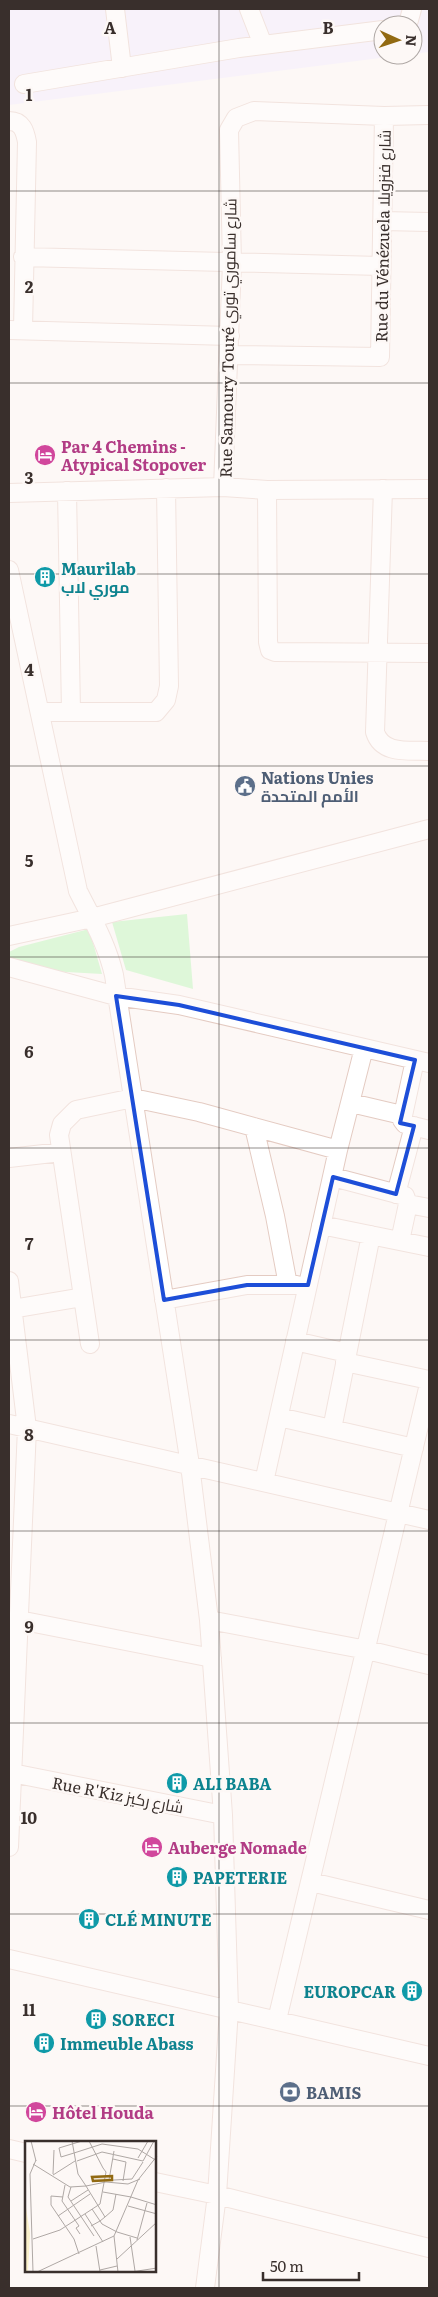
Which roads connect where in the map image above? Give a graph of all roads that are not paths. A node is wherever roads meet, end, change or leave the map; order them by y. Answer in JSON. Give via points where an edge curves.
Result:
{"nodes":[{"id":1,"x":115,"y":9,"type":"edge"},
{"id":2,"x":249,"y":9,"type":"edge"},
{"id":3,"x":373,"y":31,"type":"edge"},
{"id":4,"x":263,"y":45,"type":"junction"},
{"id":5,"x":122,"y":68,"type":"junction"},
{"id":6,"x":24,"y":84,"type":"dead end"},
{"id":7,"x":429,"y":115,"type":"edge"},
{"id":8,"x":384,"y":116,"type":"junction"},
{"id":9,"x":10,"y":120,"type":"edge"},
{"id":10,"x":382,"y":222,"type":"junction"},
{"id":11,"x":429,"y":222,"type":"edge"},
{"id":12,"x":23,"y":258,"type":"junction"},
{"id":13,"x":232,"y":263,"type":"junction"},
{"id":14,"x":381,"y":266,"type":"junction"},
{"id":15,"x":16,"y":330,"type":"edge"},
{"id":16,"x":230,"y":336,"type":"junction"},
{"id":17,"x":228,"y":355,"type":"junction"},
{"id":18,"x":223,"y":487,"type":"junction"},
{"id":19,"x":166,"y":488,"type":"junction"},
{"id":20,"x":383,"y":489,"type":"junction"},
{"id":21,"x":429,"y":489,"type":"edge"},
{"id":22,"x":267,"y":490,"type":"junction"},
{"id":23,"x":67,"y":491,"type":"junction"},
{"id":24,"x":9,"y":493,"type":"edge"},
{"id":25,"x":9,"y":570,"type":"edge"},
{"id":26,"x":377,"y":651,"type":"junction"},
{"id":27,"x":429,"y":653,"type":"edge"},
{"id":28,"x":40,"y":712,"type":"junction"},
{"id":29,"x":71,"y":712,"type":"junction"},
{"id":30,"x":429,"y":752,"type":"edge"},
{"id":31,"x":429,"y":829,"type":"edge"},
{"id":32,"x":92,"y":918,"type":"junction"},
{"id":33,"x":9,"y":936,"type":"edge"},
{"id":34,"x":9,"y":967,"type":"edge"},
{"id":35,"x":116,"y":996,"type":"junction"},
{"id":36,"x":364,"y":1048,"type":"junction"},
{"id":37,"x":422,"y":1061,"type":"edge"},
{"id":38,"x":133,"y":1098,"type":"junction"},
{"id":39,"x":351,"y":1103,"type":"junction"},
{"id":40,"x":415,"y":1124,"type":"edge"},
{"id":41,"x":254,"y":1126,"type":"junction"},
{"id":42,"x":338,"y":1150,"type":"junction"},
{"id":43,"x":61,"y":1152,"type":"junction"},
{"id":44,"x":9,"y":1158,"type":"edge"},
{"id":45,"x":332,"y":1177,"type":"junction"},
{"id":46,"x":402,"y":1199,"type":"junction"},
{"id":47,"x":429,"y":1208,"type":"edge"},
{"id":48,"x":321,"y":1225,"type":"junction"},
{"id":49,"x":371,"y":1235,"type":"junction"},
{"id":50,"x":400,"y":1241,"type":"junction"},
{"id":51,"x":429,"y":1247,"type":"edge"},
{"id":52,"x":9,"y":1282,"type":"edge"},
{"id":53,"x":288,"y":1285,"type":"junction"},
{"id":54,"x":308,"y":1285,"type":"junction"},
{"id":55,"x":83,"y":1297,"type":"junction"},
{"id":56,"x":164,"y":1300,"type":"junction"},
{"id":57,"x":12,"y":1309,"type":"junction"},
{"id":58,"x":296,"y":1341,"type":"junction"},
{"id":59,"x":90,"y":1344,"type":"dead end"},
{"id":60,"x":346,"y":1357,"type":"junction"},
{"id":61,"x":429,"y":1380,"type":"edge"},
{"id":62,"x":429,"y":1384,"type":"edge"},
{"id":63,"x":279,"y":1417,"type":"junction"},
{"id":64,"x":9,"y":1424,"type":"edge"},
{"id":65,"x":27,"y":1428,"type":"junction"},
{"id":66,"x":332,"y":1429,"type":"junction"},
{"id":67,"x":414,"y":1448,"type":"junction"},
{"id":68,"x":190,"y":1465,"type":"junction"},
{"id":69,"x":264,"y":1482,"type":"junction"},
{"id":70,"x":400,"y":1513,"type":"junction"},
{"id":71,"x":429,"y":1520,"type":"edge"},
{"id":72,"x":19,"y":1620,"type":"junction"},
{"id":73,"x":209,"y":1620,"type":"junction"},
{"id":74,"x":367,"y":1650,"type":"junction"},
{"id":75,"x":212,"y":1658,"type":"junction"},
{"id":76,"x":429,"y":1665,"type":"edge"},
{"id":77,"x":12,"y":1681,"type":"edge"},
{"id":78,"x":12,"y":1773,"type":"junction"},
{"id":79,"x":223,"y":1816,"type":"junction"},
{"id":80,"x":9,"y":1847,"type":"edge"},
{"id":81,"x":312,"y":1882,"type":"junction"},
{"id":82,"x":429,"y":1910,"type":"edge"},
{"id":83,"x":9,"y":1948,"type":"edge"},
{"id":84,"x":9,"y":1959,"type":"edge"},
{"id":85,"x":229,"y":2003,"type":"junction"},
{"id":86,"x":278,"y":2014,"type":"junction"},
{"id":87,"x":429,"y":2043,"type":"edge"},
{"id":88,"x":429,"y":2056,"type":"edge"},
{"id":89,"x":9,"y":2149,"type":"edge"},
{"id":90,"x":25,"y":2153,"type":"edge"},
{"id":91,"x":156,"y":2182,"type":"edge"},
{"id":92,"x":217,"y":2195,"type":"junction"},
{"id":93,"x":429,"y":2248,"type":"edge"},
{"id":94,"x":205,"y":2288,"type":"edge"}],
"edges":[{"from":1,"to":5,"type":"street"},
{"from":2,"to":4,"type":"street"},
{"from":3,"to":4,"type":"street"},
{"from":4,"to":5,"type":"street"},
{"from":5,"to":6,"type":"street"},
{"from":7,"to":8,"type":"street"},
{"from":8,"to":10,"type":"street","name":"Rue du Vénézuela شارع فنزويلا"},
{"from":8,"to":13,"type":"street","name":"Rue Samoury Touré شارع ساموري توري","via":[[254,111],[236,118],[229,130]]},
{"from":9,"to":12,"type":"street","via":[[25,130],[27,142]]},
{"from":10,"to":11,"type":"street"},
{"from":10,"to":14,"type":"street","name":"Rue du Vénézuela شارع فنزويلا"},
{"from":12,"to":13,"type":"street"},
{"from":12,"to":15,"type":"street"},
{"from":13,"to":14,"type":"street"},
{"from":13,"to":16,"type":"street","name":"Rue Samoury Touré شارع ساموري توري"},
{"from":14,"to":17,"type":"street","name":"Rue du Vénézuela شارع فنزويلا","via":[[380,357]]},
{"from":15,"to":16,"type":"street"},
{"from":16,"to":17,"type":"street","name":"Rue Samoury Touré شارع ساموري توري"},
{"from":17,"to":18,"type":"street","name":"Rue Samoury Touré شارع ساموري توري"},
{"from":18,"to":19,"type":"street"},
{"from":18,"to":22,"type":"street"},
{"from":19,"to":23,"type":"street"},
{"from":19,"to":29,"type":"street","via":[[169,686],[166,700],[156,712]]},
{"from":20,"to":21,"type":"street"},
{"from":20,"to":22,"type":"street"},
{"from":20,"to":26,"type":"street"},
{"from":22,"to":26,"type":"street","via":[[270,650]]},
{"from":23,"to":24,"type":"street"},
{"from":23,"to":29,"type":"street"},
{"from":25,"to":28,"type":"street"},
{"from":26,"to":27,"type":"street"},
{"from":26,"to":30,"type":"street","via":[[374,732],[378,742],[395,750]]},
{"from":28,"to":29,"type":"street"},
{"from":28,"to":32,"type":"street","via":[[78,891]]},
{"from":31,"to":32,"type":"street"},
{"from":32,"to":33,"type":"street"},
{"from":32,"to":35,"type":"street","via":[[110,956]]},
{"from":34,"to":35,"type":"street"},
{"from":35,"to":36,"type":"street","via":[[179,1005]]},
{"from":35,"to":38,"type":"street"},
{"from":36,"to":37,"type":"street"},
{"from":36,"to":39,"type":"street"},
{"from":37,"to":40,"type":"street"},
{"from":38,"to":41,"type":"street"},
{"from":38,"to":43,"type":"street","via":[[76,1110],[62,1124],[59,1135]]},
{"from":38,"to":56,"type":"street"},
{"from":39,"to":40,"type":"street"},
{"from":39,"to":42,"type":"street"},
{"from":40,"to":46,"type":"street"},
{"from":41,"to":42,"type":"street"},
{"from":41,"to":53,"type":"street"},
{"from":42,"to":45,"type":"street"},
{"from":43,"to":44,"type":"street"},
{"from":43,"to":55,"type":"street"},
{"from":45,"to":46,"type":"street"},
{"from":45,"to":48,"type":"street"},
{"from":46,"to":47,"type":"street"},
{"from":46,"to":50,"type":"street"},
{"from":48,"to":49,"type":"street"},
{"from":48,"to":54,"type":"street"},
{"from":49,"to":50,"type":"street"},
{"from":49,"to":60,"type":"street"},
{"from":50,"to":51,"type":"street"},
{"from":52,"to":57,"type":"street"},
{"from":53,"to":54,"type":"street"},
{"from":53,"to":56,"type":"street","via":[[247,1285]]},
{"from":54,"to":58,"type":"street"},
{"from":55,"to":57,"type":"street"},
{"from":55,"to":59,"type":"street"},
{"from":56,"to":68,"type":"street"},
{"from":57,"to":65,"type":"street"},
{"from":58,"to":60,"type":"street"},
{"from":58,"to":63,"type":"street"},
{"from":60,"to":61,"type":"street"},
{"from":60,"to":66,"type":"street"},
{"from":62,"to":67,"type":"street"},
{"from":63,"to":66,"type":"street"},
{"from":63,"to":69,"type":"street"},
{"from":64,"to":65,"type":"street"},
{"from":65,"to":68,"type":"street"},
{"from":65,"to":72,"type":"street"},
{"from":66,"to":67,"type":"street"},
{"from":67,"to":70,"type":"street"},
{"from":68,"to":69,"type":"street"},
{"from":68,"to":73,"type":"street"},
{"from":69,"to":70,"type":"street"},
{"from":70,"to":71,"type":"street"},
{"from":70,"to":74,"type":"street"},
{"from":72,"to":75,"type":"street"},
{"from":72,"to":77,"type":"street"},
{"from":73,"to":74,"type":"street"},
{"from":73,"to":75,"type":"street"},
{"from":74,"to":76,"type":"street"},
{"from":74,"to":81,"type":"street"},
{"from":75,"to":79,"type":"street"},
{"from":77,"to":78,"type":"street"},
{"from":78,"to":79,"type":"street","name":"Rue R'Kiz شارع ركيز"},
{"from":78,"to":80,"type":"street"},
{"from":79,"to":85,"type":"street"},
{"from":81,"to":82,"type":"street"},
{"from":81,"to":86,"type":"street"},
{"from":83,"to":85,"type":"street"},
{"from":84,"to":85,"type":"street"},
{"from":85,"to":86,"type":"street"},
{"from":85,"to":92,"type":"street"},
{"from":86,"to":87,"type":"street"},
{"from":86,"to":88,"type":"street"},
{"from":89,"to":90,"type":"street"},
{"from":91,"to":92,"type":"street"},
{"from":92,"to":93,"type":"street"},
{"from":92,"to":94,"type":"street"}]}
